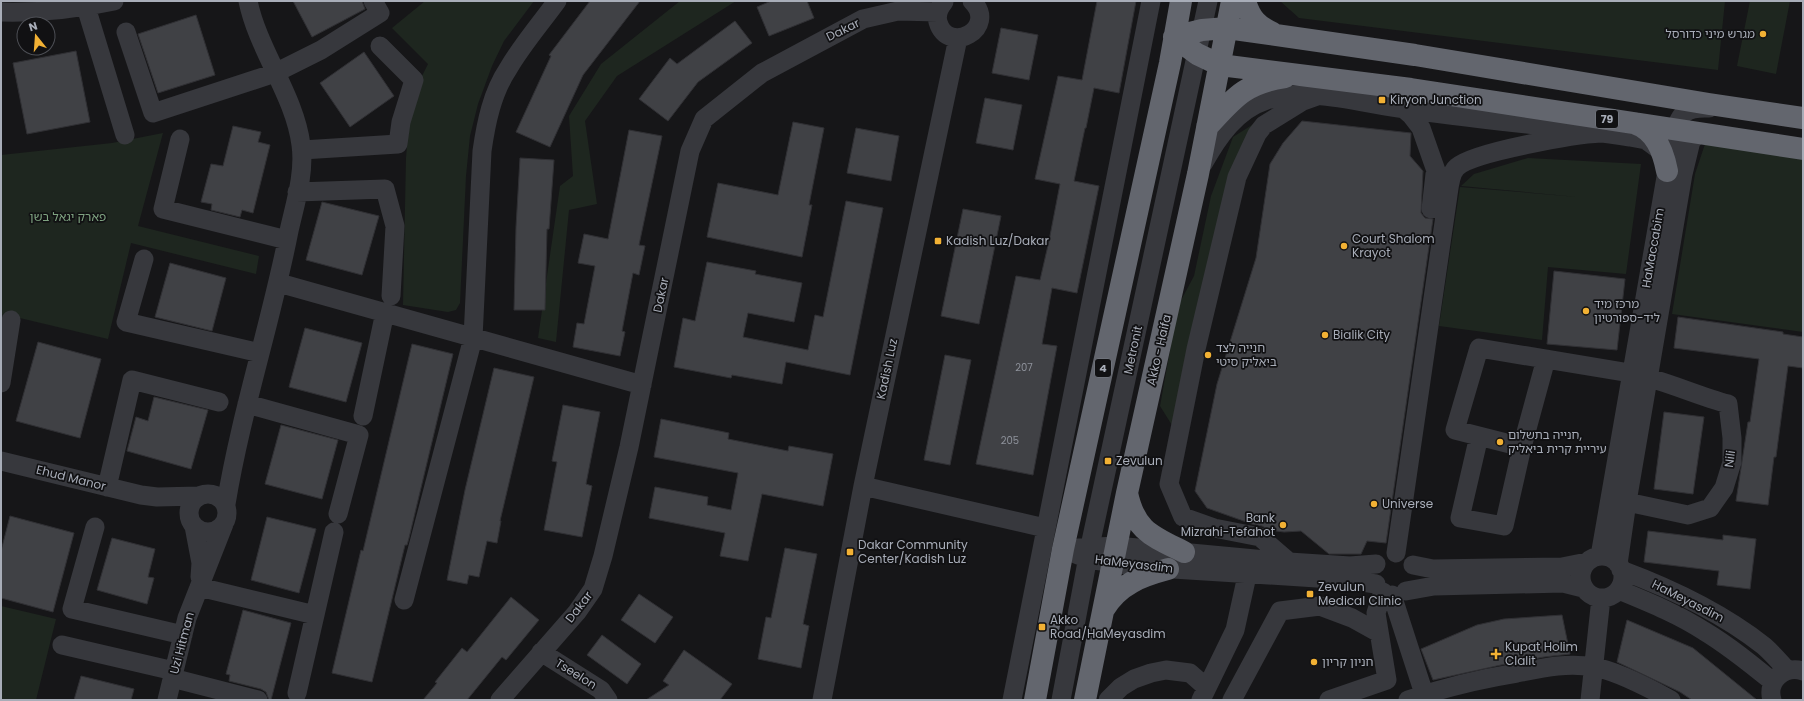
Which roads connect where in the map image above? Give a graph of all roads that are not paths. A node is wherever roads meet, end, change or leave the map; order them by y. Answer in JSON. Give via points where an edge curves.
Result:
{"nodes":[{"id":1,"x":114,"y":1,"type":"edge"},
{"id":2,"x":236,"y":1,"type":"edge"},
{"id":3,"x":248,"y":1,"type":"edge"},
{"id":4,"x":373,"y":1,"type":"edge"},
{"id":5,"x":557,"y":1,"type":"edge"},
{"id":6,"x":972,"y":1,"type":"edge"},
{"id":7,"x":1151,"y":1,"type":"edge"},
{"id":8,"x":1181,"y":1,"type":"edge"},
{"id":9,"x":1208,"y":1,"type":"edge"},
{"id":10,"x":1232,"y":1,"type":"edge"},
{"id":11,"x":1245,"y":1,"type":"edge"},
{"id":12,"x":86,"y":6,"type":"junction"},
{"id":13,"x":942,"y":7,"type":"edge"},
{"id":14,"x":1,"y":12,"type":"edge"},
{"id":15,"x":1227,"y":28,"type":"junction"},
{"id":16,"x":1202,"y":30,"type":"junction"},
{"id":17,"x":257,"y":31,"type":"junction"},
{"id":18,"x":126,"y":32,"type":"dead end"},
{"id":19,"x":1279,"y":36,"type":"junction"},
{"id":20,"x":1174,"y":37,"type":"junction"},
{"id":21,"x":958,"y":38,"type":"junction"},
{"id":22,"x":380,"y":46,"type":"dead end"},
{"id":23,"x":1197,"y":54,"type":"junction"},
{"id":24,"x":1220,"y":65,"type":"junction"},
{"id":25,"x":275,"y":73,"type":"junction"},
{"id":26,"x":1309,"y":75,"type":"junction"},
{"id":27,"x":1317,"y":96,"type":"junction"},
{"id":28,"x":1734,"y":108,"type":"junction"},
{"id":29,"x":1404,"y":109,"type":"junction"},
{"id":30,"x":1803,"y":118,"type":"edge"},
{"id":31,"x":1633,"y":122,"type":"junction"},
{"id":32,"x":1206,"y":128,"type":"junction"},
{"id":33,"x":1675,"y":129,"type":"junction"},
{"id":34,"x":1601,"y":133,"type":"junction"},
{"id":35,"x":1698,"y":134,"type":"junction"},
{"id":36,"x":125,"y":135,"type":"dead end"},
{"id":37,"x":180,"y":139,"type":"dead end"},
{"id":38,"x":1803,"y":149,"type":"edge"},
{"id":39,"x":302,"y":150,"type":"junction"},
{"id":40,"x":1664,"y":161,"type":"junction"},
{"id":41,"x":1198,"y":174,"type":"junction"},
{"id":42,"x":297,"y":192,"type":"junction"},
{"id":43,"x":1439,"y":206,"type":"junction"},
{"id":44,"x":288,"y":240,"type":"junction"},
{"id":45,"x":144,"y":260,"type":"dead end"},
{"id":46,"x":279,"y":283,"type":"junction"},
{"id":47,"x":388,"y":304,"type":"junction"},
{"id":48,"x":11,"y":320,"type":"dead end"},
{"id":49,"x":473,"y":338,"type":"junction"},
{"id":50,"x":260,"y":353,"type":"junction"},
{"id":51,"x":1546,"y":359,"type":"junction"},
{"id":52,"x":1639,"y":375,"type":"junction"},
{"id":53,"x":1,"y":383,"type":"edge"},
{"id":54,"x":642,"y":385,"type":"junction"},
{"id":55,"x":219,"y":402,"type":"dead end"},
{"id":56,"x":247,"y":404,"type":"junction"},
{"id":57,"x":362,"y":416,"type":"dead end"},
{"id":58,"x":1479,"y":436,"type":"junction"},
{"id":59,"x":237,"y":443,"type":"junction"},
{"id":60,"x":1522,"y":447,"type":"junction"},
{"id":61,"x":1,"y":461,"type":"edge"},
{"id":62,"x":862,"y":486,"type":"junction"},
{"id":63,"x":107,"y":487,"type":"junction"},
{"id":64,"x":1127,"y":493,"type":"junction"},
{"id":65,"x":141,"y":495,"type":"junction"},
{"id":66,"x":202,"y":495,"type":"junction"},
{"id":67,"x":1627,"y":502,"type":"junction"},
{"id":68,"x":226,"y":504,"type":"junction"},
{"id":69,"x":224,"y":524,"type":"junction"},
{"id":70,"x":193,"y":525,"type":"junction"},
{"id":71,"x":95,"y":527,"type":"dead end"},
{"id":72,"x":1045,"y":528,"type":"junction"},
{"id":73,"x":1063,"y":549,"type":"junction"},
{"id":74,"x":1184,"y":552,"type":"junction"},
{"id":75,"x":1089,"y":553,"type":"junction"},
{"id":76,"x":1396,"y":553,"type":"junction"},
{"id":77,"x":1114,"y":555,"type":"junction"},
{"id":78,"x":1593,"y":559,"type":"junction"},
{"id":79,"x":1289,"y":562,"type":"junction"},
{"id":80,"x":1376,"y":564,"type":"junction"},
{"id":81,"x":1249,"y":566,"type":"junction"},
{"id":82,"x":1413,"y":566,"type":"junction"},
{"id":83,"x":1038,"y":567,"type":"junction"},
{"id":84,"x":1620,"y":567,"type":"junction"},
{"id":85,"x":1168,"y":569,"type":"junction"},
{"id":86,"x":199,"y":587,"type":"junction"},
{"id":87,"x":1584,"y":588,"type":"junction"},
{"id":88,"x":1619,"y":590,"type":"junction"},
{"id":89,"x":1389,"y":591,"type":"junction"},
{"id":90,"x":1601,"y":598,"type":"junction"},
{"id":91,"x":404,"y":600,"type":"dead end"},
{"id":92,"x":1103,"y":611,"type":"junction"},
{"id":93,"x":314,"y":615,"type":"junction"},
{"id":94,"x":1049,"y":624,"type":"junction"},
{"id":95,"x":1379,"y":633,"type":"junction"},
{"id":96,"x":183,"y":636,"type":"junction"},
{"id":97,"x":62,"y":645,"type":"dead end"},
{"id":98,"x":541,"y":652,"type":"junction"},
{"id":99,"x":1592,"y":666,"type":"junction"},
{"id":100,"x":173,"y":675,"type":"junction"},
{"id":101,"x":1784,"y":681,"type":"edge"},
{"id":102,"x":297,"y":693,"type":"dead end"},
{"id":103,"x":1204,"y":694,"type":"edge"},
{"id":104,"x":1419,"y":698,"type":"edge"},
{"id":105,"x":167,"y":700,"type":"edge"},
{"id":106,"x":258,"y":700,"type":"edge"},
{"id":107,"x":500,"y":700,"type":"edge"},
{"id":108,"x":608,"y":700,"type":"edge"},
{"id":109,"x":822,"y":700,"type":"edge"},
{"id":110,"x":1012,"y":700,"type":"edge"},
{"id":111,"x":1035,"y":700,"type":"edge"},
{"id":112,"x":1061,"y":700,"type":"edge"},
{"id":113,"x":1085,"y":700,"type":"edge"},
{"id":114,"x":1108,"y":700,"type":"edge"},
{"id":115,"x":1232,"y":700,"type":"edge"},
{"id":116,"x":1329,"y":700,"type":"edge"},
{"id":117,"x":1590,"y":700,"type":"edge"},
{"id":118,"x":1671,"y":700,"type":"edge"}],
"edges":[{"from":1,"to":12,"type":"street"},
{"from":2,"to":17,"type":"street"},
{"from":3,"to":17,"type":"street"},
{"from":4,"to":25,"type":"street","via":[[380,13],[321,50]]},
{"from":5,"to":49,"type":"street","via":[[508,69],[494,96],[486,124],[482,151]]},
{"from":6,"to":21,"type":"street","via":[[978,10],[978,24],[970,34]]},
{"from":7,"to":72,"type":"street"},
{"from":8,"to":20,"type":"highway","number":"4"},
{"from":9,"to":16,"type":"street","name":"Metronit"},
{"from":10,"to":15,"type":"highway","name":"Akko - Haifa"},
{"from":11,"to":19,"type":"highway","via":[[1256,24]]},
{"from":12,"to":14,"type":"street"},
{"from":12,"to":36,"type":"street"},
{"from":13,"to":21,"type":"street","via":[[938,18],[942,30]]},
{"from":13,"to":54,"type":"street","name":"Dakar","via":[[898,11],[863,20],[762,73],[704,119],[690,151]]},
{"from":15,"to":16,"type":"highway"},
{"from":15,"to":19,"type":"highway"},
{"from":15,"to":24,"type":"highway","name":"Akko - Haifa"},
{"from":16,"to":20,"type":"highway"},
{"from":16,"to":23,"type":"street","name":"Metronit"},
{"from":17,"to":25,"type":"street"},
{"from":18,"to":25,"type":"street","via":[[153,113]]},
{"from":19,"to":28,"type":"highway","via":[[1415,55]]},
{"from":20,"to":23,"type":"highway","number":"79"},
{"from":20,"to":73,"type":"highway","number":"4"},
{"from":21,"to":62,"type":"street","name":"Kadish Luz"},
{"from":22,"to":39,"type":"street","via":[[414,80],[401,122],[398,144]]},
{"from":23,"to":24,"type":"highway","number":"79"},
{"from":23,"to":75,"type":"street","name":"Metronit"},
{"from":24,"to":26,"type":"highway","number":"79"},
{"from":24,"to":32,"type":"highway","name":"Akko - Haifa"},
{"from":25,"to":39,"type":"street","via":[[296,121]]},
{"from":26,"to":31,"type":"highway","number":"79"},
{"from":26,"to":32,"type":"highway","via":[[1274,78],[1254,85],[1229,103]]},
{"from":27,"to":29,"type":"street"},
{"from":27,"to":41,"type":"street","via":[[1295,94],[1278,97],[1258,103],[1245,111],[1226,128],[1214,144]]},
{"from":27,"to":79,"type":"street","via":[[1303,101],[1264,125],[1257,134],[1237,178],[1196,349],[1169,484],[1183,516],[1214,528],[1260,537]]},
{"from":28,"to":30,"type":"highway"},
{"from":28,"to":33,"type":"street","name":"HaMaccabim","via":[[1687,110],[1680,117]]},
{"from":29,"to":34,"type":"street"},
{"from":29,"to":43,"type":"street","via":[[1421,128],[1436,173]]},
{"from":31,"to":33,"type":"highway","number":"79"},
{"from":31,"to":40,"type":"highway","via":[[1650,132]]},
{"from":32,"to":41,"type":"highway","name":"Akko - Haifa"},
{"from":33,"to":35,"type":"highway","number":"79"},
{"from":33,"to":40,"type":"street","name":"HaMaccabim"},
{"from":34,"to":40,"type":"street","via":[[1646,140]]},
{"from":34,"to":43,"type":"street","via":[[1548,141],[1464,162],[1454,172]]},
{"from":35,"to":38,"type":"highway","number":"79"},
{"from":35,"to":52,"type":"street","name":"HaMaccabim","via":[[1691,141]]},
{"from":37,"to":44,"type":"street","via":[[163,209]]},
{"from":39,"to":42,"type":"street","via":[[303,160]]},
{"from":40,"to":52,"type":"street","name":"HaMaccabim"},
{"from":41,"to":64,"type":"highway","name":"Akko - Haifa"},
{"from":42,"to":44,"type":"street"},
{"from":42,"to":47,"type":"street","via":[[385,189],[395,226]]},
{"from":43,"to":76,"type":"street"},
{"from":44,"to":46,"type":"street"},
{"from":45,"to":50,"type":"street","via":[[126,322]]},
{"from":46,"to":47,"type":"street"},
{"from":46,"to":50,"type":"street"},
{"from":47,"to":49,"type":"street"},
{"from":47,"to":57,"type":"street"},
{"from":48,"to":53,"type":"street"},
{"from":49,"to":54,"type":"street"},
{"from":49,"to":91,"type":"street"},
{"from":50,"to":56,"type":"street"},
{"from":51,"to":52,"type":"street"},
{"from":51,"to":58,"type":"street","via":[[1478,348],[1455,430]]},
{"from":51,"to":60,"type":"street"},
{"from":52,"to":67,"type":"street","name":"HaMaccabim"},
{"from":52,"to":67,"type":"street","name":"Nili","via":[[1728,404],[1732,462],[1724,488],[1710,508],[1688,515]]},
{"from":52,"to":78,"type":"street","name":"HaMaccabim"},
{"from":54,"to":98,"type":"street","name":"Dakar","via":[[603,556],[593,589],[577,612]]},
{"from":55,"to":63,"type":"street","via":[[132,380]]},
{"from":56,"to":59,"type":"street"},
{"from":56,"to":93,"type":"street","via":[[359,435]]},
{"from":58,"to":60,"type":"street"},
{"from":58,"to":60,"type":"street","via":[[1460,518],[1488,530],[1504,526]]},
{"from":59,"to":66,"type":"street","via":[[228,464]]},
{"from":59,"to":68,"type":"street"},
{"from":61,"to":63,"type":"street","name":"Ehud Manor"},
{"from":62,"to":72,"type":"street"},
{"from":62,"to":109,"type":"street","name":"Kadish Luz"},
{"from":63,"to":65,"type":"street","name":"Ehud Manor"},
{"from":64,"to":74,"type":"highway","via":[[1130,509],[1138,524],[1162,541]]},
{"from":64,"to":77,"type":"highway","name":"Akko - Haifa"},
{"from":65,"to":66,"type":"street","name":"Ehud Manor"},
{"from":65,"to":70,"type":"street","name":"Ehud Manor","via":[[180,514]]},
{"from":66,"to":68,"type":"street","via":[[219,497]]},
{"from":66,"to":70,"type":"street","via":[[194,500],[190,508],[189,514]]},
{"from":67,"to":84,"type":"street","name":"HaMaccabim"},
{"from":68,"to":69,"type":"street","via":[[227,518]]},
{"from":69,"to":70,"type":"street","via":[[219,529],[207,532]]},
{"from":69,"to":86,"type":"street","name":"Uzi Hitman"},
{"from":70,"to":86,"type":"street","name":"Uzi Hitman","via":[[201,564]]},
{"from":71,"to":96,"type":"street","via":[[72,609]]},
{"from":72,"to":83,"type":"street"},
{"from":73,"to":75,"type":"street","name":"HaMeyasdim"},
{"from":73,"to":94,"type":"highway","number":"4"},
{"from":74,"to":77,"type":"street","name":"HaMeyasdim"},
{"from":74,"to":81,"type":"street","name":"HaMeyasdim"},
{"from":75,"to":77,"type":"street","name":"HaMeyasdim"},
{"from":75,"to":112,"type":"street","name":"Metronit"},
{"from":76,"to":80,"type":"street","via":[[1384,556]]},
{"from":76,"to":82,"type":"street","via":[[1403,555]]},
{"from":77,"to":85,"type":"street","name":"HaMeyasdim"},
{"from":77,"to":92,"type":"highway","name":"Akko - Haifa"},
{"from":78,"to":82,"type":"street","via":[[1562,567],[1441,569]]},
{"from":78,"to":84,"type":"street","via":[[1613,560]]},
{"from":78,"to":87,"type":"street","via":[[1581,574]]},
{"from":79,"to":80,"type":"street","name":"HaMeyasdim","via":[[1350,566]]},
{"from":79,"to":81,"type":"street","name":"HaMeyasdim"},
{"from":80,"to":89,"type":"street","via":[[1373,574]]},
{"from":81,"to":85,"type":"street","name":"HaMeyasdim"},
{"from":81,"to":89,"type":"street","name":"HaMeyasdim","via":[[1348,580]]},
{"from":81,"to":103,"type":"street","via":[[1235,630]]},
{"from":82,"to":89,"type":"street","via":[[1414,580]]},
{"from":83,"to":94,"type":"street"},
{"from":83,"to":110,"type":"street"},
{"from":84,"to":88,"type":"street","via":[[1623,577]]},
{"from":84,"to":101,"type":"street","name":"HaMeyasdim","via":[[1712,611],[1764,647]]},
{"from":85,"to":92,"type":"highway","via":[[1141,577],[1124,586],[1114,594]]},
{"from":86,"to":93,"type":"street"},
{"from":86,"to":96,"type":"street","name":"Uzi Hitman"},
{"from":87,"to":89,"type":"street","name":"HaMeyasdim","via":[[1563,583],[1450,585]]},
{"from":87,"to":90,"type":"street","via":[[1588,594]]},
{"from":88,"to":90,"type":"street"},
{"from":88,"to":101,"type":"street","name":"HaMeyasdim","via":[[1703,630]]},
{"from":89,"to":95,"type":"street","via":[[1376,613]]},
{"from":89,"to":104,"type":"street"},
{"from":90,"to":99,"type":"street"},
{"from":92,"to":113,"type":"highway","name":"Akko - Haifa"},
{"from":93,"to":102,"type":"street"},
{"from":94,"to":111,"type":"highway","number":"4"},
{"from":95,"to":115,"type":"street","via":[[1352,618],[1320,606],[1280,611]]},
{"from":95,"to":116,"type":"street","via":[[1387,680]]},
{"from":96,"to":100,"type":"street","name":"Uzi Hitman"},
{"from":97,"to":100,"type":"street"},
{"from":98,"to":107,"type":"street","name":"Dakar"},
{"from":98,"to":108,"type":"street","name":"Tseelon","via":[[601,690]]},
{"from":99,"to":104,"type":"street","via":[[1555,666],[1495,677]]},
{"from":99,"to":117,"type":"street"},
{"from":99,"to":118,"type":"street"},
{"from":100,"to":105,"type":"street","name":"Uzi Hitman"},
{"from":100,"to":106,"type":"street"},
{"from":103,"to":114,"type":"street","via":[[1190,673],[1166,670],[1134,679]]}]}
